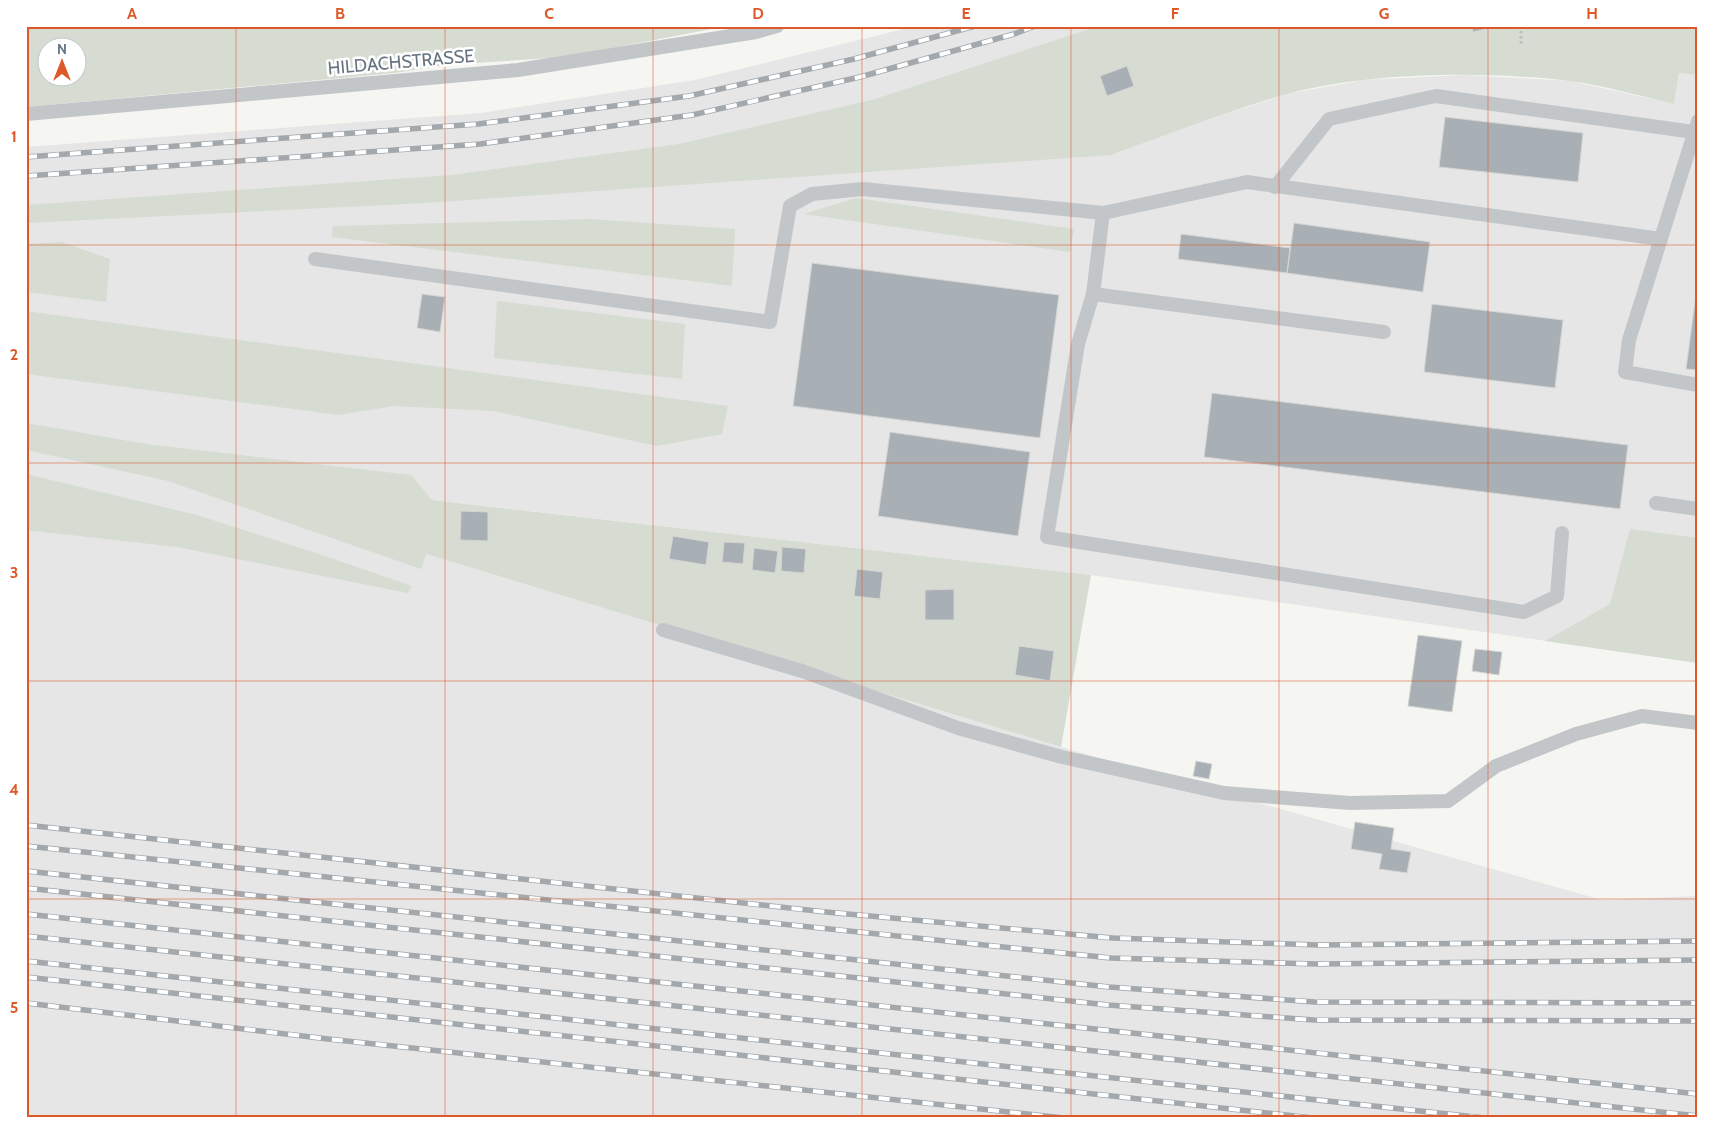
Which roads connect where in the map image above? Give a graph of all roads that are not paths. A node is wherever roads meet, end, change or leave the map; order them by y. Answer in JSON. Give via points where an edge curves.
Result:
{"nodes":[{"id":1,"x":777,"y":26,"type":"edge"},
{"id":2,"x":26,"y":114,"type":"edge"},
{"id":3,"x":1696,"y":127,"type":"edge"},
{"id":4,"x":1275,"y":186,"type":"junction"},
{"id":5,"x":1103,"y":213,"type":"junction"},
{"id":6,"x":1661,"y":239,"type":"junction"},
{"id":7,"x":315,"y":259,"type":"dead end"},
{"id":8,"x":1093,"y":294,"type":"junction"},
{"id":9,"x":1384,"y":332,"type":"dead end"},
{"id":10,"x":1698,"y":385,"type":"edge"},
{"id":11,"x":1656,"y":503,"type":"dead end"},
{"id":12,"x":1698,"y":509,"type":"edge"},
{"id":13,"x":1562,"y":533,"type":"dead end"},
{"id":14,"x":663,"y":630,"type":"dead end"},
{"id":15,"x":1698,"y":722,"type":"edge"}],
"edges":[{"from":1,"to":2,"type":"lane","name":"HILDACHSTRASSE","via":[[518,70]]},
{"from":3,"to":4,"type":"lane","via":[[1436,96],[1329,119]]},
{"from":3,"to":6,"type":"lane"},
{"from":4,"to":5,"type":"lane","via":[[1247,182]]},
{"from":4,"to":6,"type":"lane"},
{"from":5,"to":7,"type":"lane","via":[[863,189],[812,194],[790,206],[770,322]]},
{"from":5,"to":8,"type":"lane"},
{"from":6,"to":10,"type":"lane","via":[[1629,340],[1626,372]]},
{"from":8,"to":9,"type":"lane"},
{"from":8,"to":13,"type":"lane","via":[[1078,344],[1047,537],[1524,612],[1557,596]]},
{"from":11,"to":12,"type":"lane"},
{"from":14,"to":15,"type":"lane","via":[[802,671],[958,728],[1062,758],[1224,793],[1350,803],[1448,801],[1496,766],[1576,734],[1642,716]]}]}
